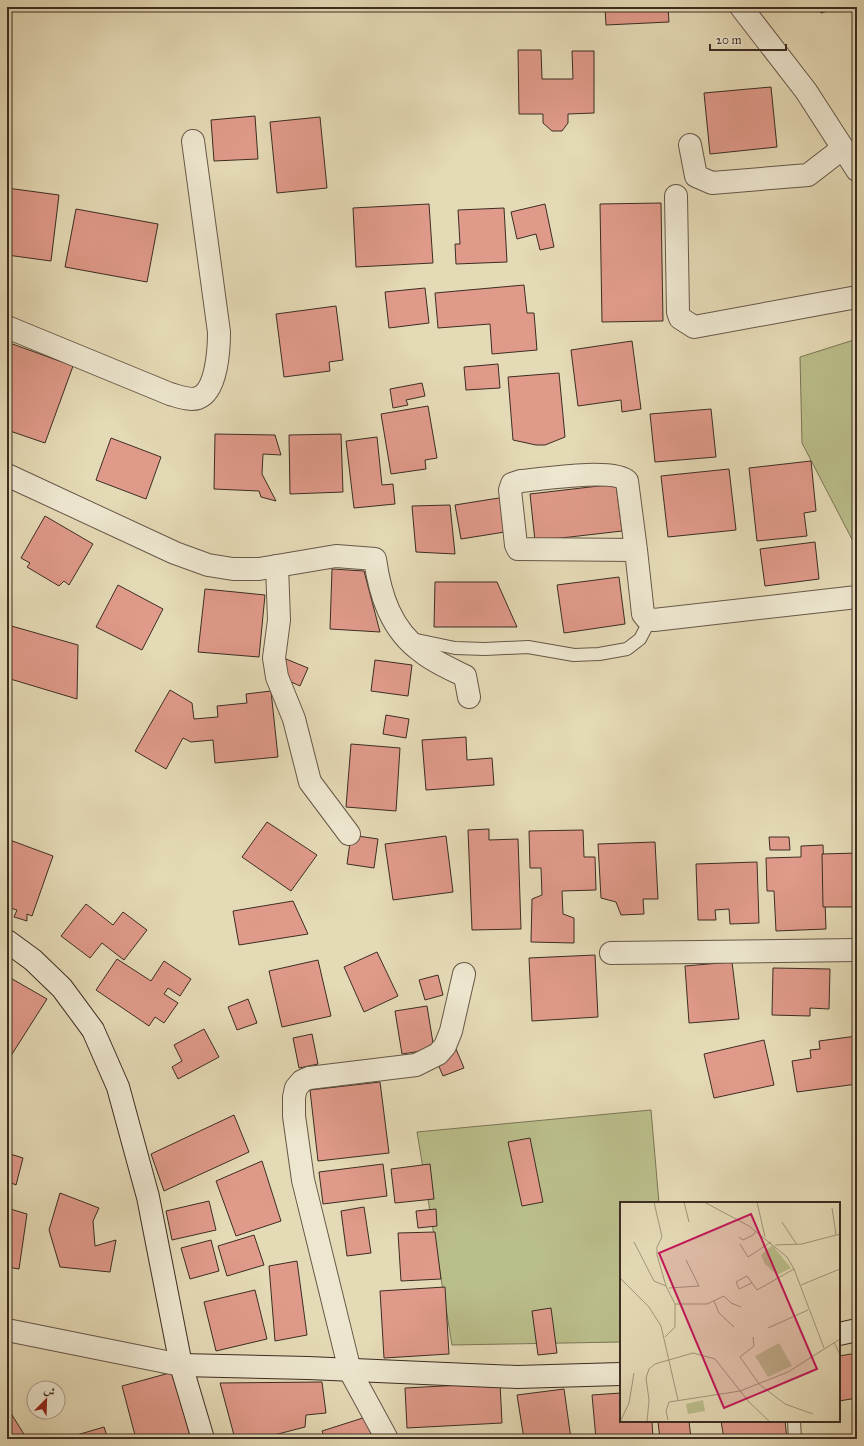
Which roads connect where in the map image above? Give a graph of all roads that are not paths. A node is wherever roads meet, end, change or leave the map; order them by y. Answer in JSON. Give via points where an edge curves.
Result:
{"nodes":[{"id":1,"x":741,"y":7,"type":"edge"},
{"id":2,"x":194,"y":141,"type":"dead end"},
{"id":3,"x":690,"y":145,"type":"dead end"},
{"id":4,"x":843,"y":148,"type":"junction"},
{"id":5,"x":857,"y":170,"type":"edge"},
{"id":6,"x":676,"y":196,"type":"dead end"},
{"id":7,"x":857,"y":298,"type":"edge"},
{"id":8,"x":7,"y":327,"type":"edge"},
{"id":9,"x":7,"y":475,"type":"edge"},
{"id":10,"x":636,"y":550,"type":"junction"},
{"id":11,"x":277,"y":566,"type":"junction"},
{"id":12,"x":857,"y":597,"type":"edge"},
{"id":13,"x":650,"y":620,"type":"junction"},
{"id":14,"x":405,"y":638,"type":"junction"},
{"id":15,"x":469,"y":697,"type":"dead end"},
{"id":16,"x":349,"y":834,"type":"dead end"},
{"id":17,"x":7,"y":941,"type":"edge"},
{"id":18,"x":857,"y":950,"type":"edge"},
{"id":19,"x":611,"y":953,"type":"dead end"},
{"id":20,"x":464,"y":974,"type":"dead end"},
{"id":21,"x":7,"y":1330,"type":"edge"},
{"id":22,"x":857,"y":1330,"type":"edge"},
{"id":23,"x":840,"y":1334,"type":"edge"},
{"id":24,"x":181,"y":1366,"type":"junction"},
{"id":25,"x":350,"y":1370,"type":"junction"},
{"id":26,"x":620,"y":1374,"type":"edge"},
{"id":27,"x":794,"y":1422,"type":"edge"},
{"id":28,"x":203,"y":1439,"type":"edge"},
{"id":29,"x":388,"y":1439,"type":"edge"},
{"id":30,"x":795,"y":1439,"type":"edge"}],
"edges":[{"from":1,"to":4,"type":"street","via":[[806,92]]},
{"from":2,"to":8,"type":"street","via":[[219,332],[217,363],[206,392],[197,398],[186,399],[170,394]]},
{"from":3,"to":4,"type":"street","via":[[696,176],[712,182],[808,175]]},
{"from":4,"to":5,"type":"street"},
{"from":6,"to":7,"type":"street","via":[[678,312],[680,318],[694,327]]},
{"from":9,"to":11,"type":"street","via":[[175,553],[208,565],[232,569]]},
{"from":10,"to":10,"type":"street","via":[[627,481],[623,477],[608,474],[521,481],[512,484],[510,490],[518,549]]},
{"from":10,"to":13,"type":"street","via":[[644,614]]},
{"from":11,"to":14,"type":"street","via":[[336,556],[375,559],[379,587],[391,615]]},
{"from":11,"to":16,"type":"street","via":[[279,620],[274,658],[277,676],[294,719],[310,782]]},
{"from":12,"to":13,"type":"street"},
{"from":13,"to":14,"type":"lane","via":[[640,639],[627,649],[599,654],[574,655],[528,648],[454,648]]},
{"from":14,"to":15,"type":"street","via":[[422,653],[465,676]]},
{"from":17,"to":24,"type":"street","via":[[33,960],[62,988],[92,1030],[118,1087],[148,1197]]},
{"from":18,"to":19,"type":"street"},
{"from":20,"to":25,"type":"street","via":[[451,1031],[445,1046],[438,1054],[416,1065],[309,1078],[302,1081],[295,1092],[294,1116],[303,1180]]},
{"from":21,"to":24,"type":"street"},
{"from":22,"to":23,"type":"street"},
{"from":24,"to":25,"type":"street"},
{"from":24,"to":28,"type":"street"},
{"from":25,"to":26,"type":"street","via":[[517,1377]]},
{"from":25,"to":29,"type":"street"},
{"from":27,"to":30,"type":"lane"}]}
